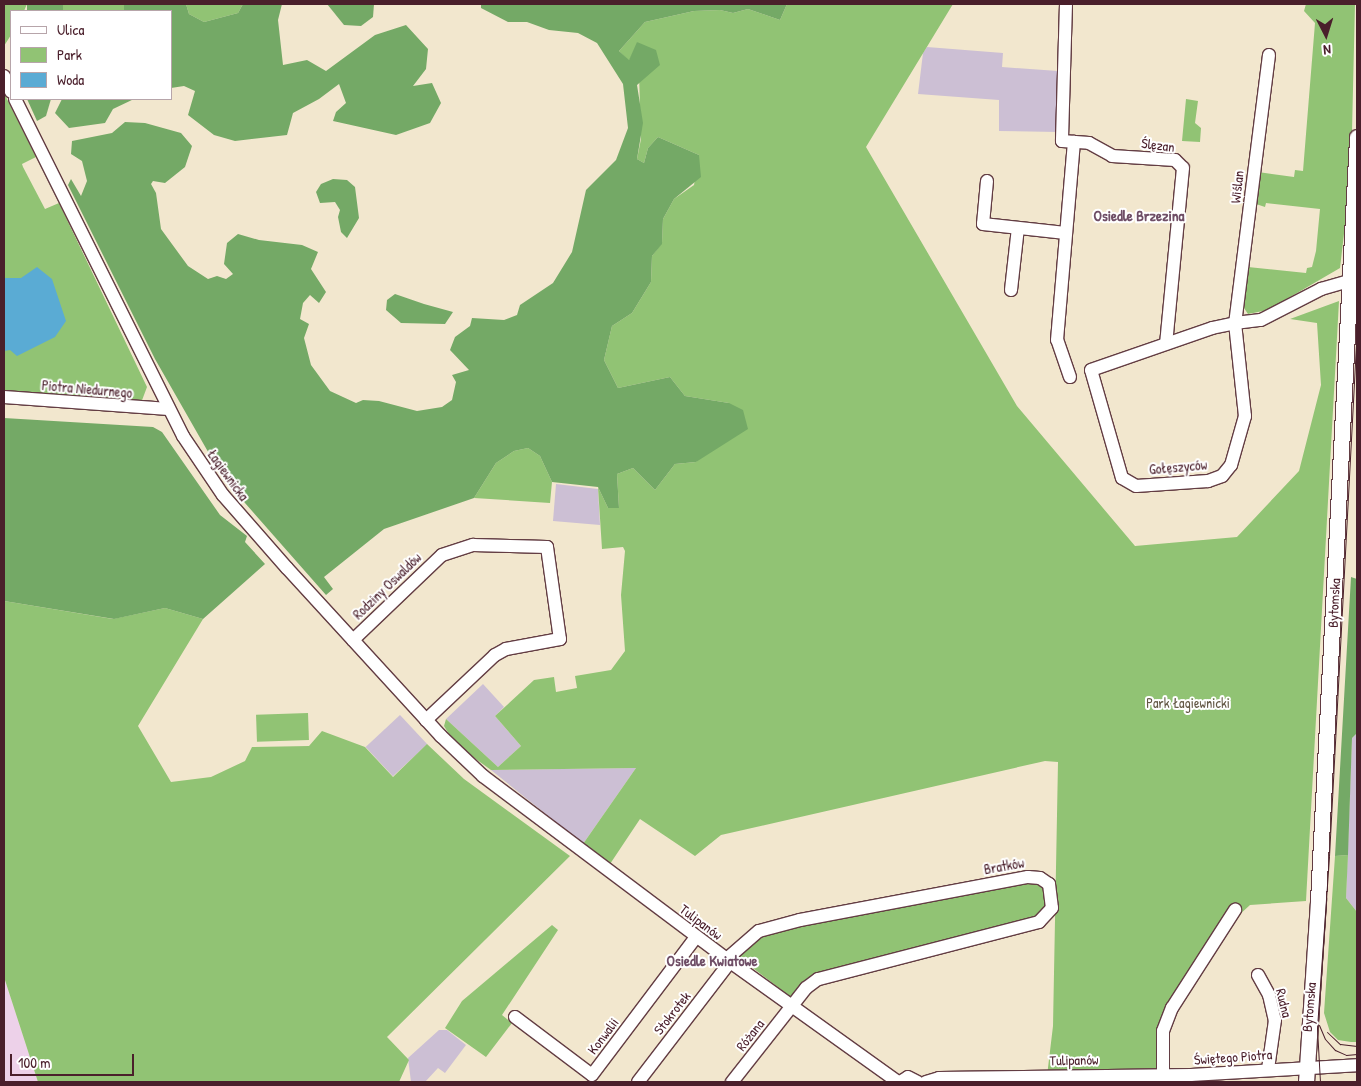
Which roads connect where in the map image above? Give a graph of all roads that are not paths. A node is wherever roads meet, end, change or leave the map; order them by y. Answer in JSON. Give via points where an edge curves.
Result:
{"nodes":[{"id":1,"x":1066,"y":4,"type":"edge"},
{"id":2,"x":1268,"y":55,"type":"dead end"},
{"id":3,"x":4,"y":76,"type":"edge"},
{"id":4,"x":10,"y":90,"type":"edge"},
{"id":5,"x":15,"y":100,"type":"edge"},
{"id":6,"x":1357,"y":137,"type":"edge"},
{"id":7,"x":1074,"y":142,"type":"junction"},
{"id":8,"x":987,"y":181,"type":"dead end"},
{"id":9,"x":1018,"y":228,"type":"junction"},
{"id":10,"x":1066,"y":233,"type":"junction"},
{"id":11,"x":1349,"y":281,"type":"junction"},
{"id":12,"x":1011,"y":290,"type":"dead end"},
{"id":13,"x":1235,"y":323,"type":"junction"},
{"id":14,"x":1166,"y":343,"type":"junction"},
{"id":15,"x":1070,"y":377,"type":"dead end"},
{"id":16,"x":4,"y":397,"type":"edge"},
{"id":17,"x":169,"y":409,"type":"junction"},
{"id":18,"x":353,"y":640,"type":"junction"},
{"id":19,"x":426,"y":720,"type":"junction"},
{"id":20,"x":513,"y":800,"type":"joint"},
{"id":21,"x":1235,"y":910,"type":"dead end"},
{"id":22,"x":696,"y":937,"type":"junction"},
{"id":23,"x":729,"y":961,"type":"junction"},
{"id":24,"x":1258,"y":975,"type":"dead end"},
{"id":25,"x":791,"y":1007,"type":"junction"},
{"id":26,"x":515,"y":1016,"type":"dead end"},
{"id":27,"x":1357,"y":1065,"type":"edge"},
{"id":28,"x":1268,"y":1069,"type":"junction"},
{"id":29,"x":1163,"y":1076,"type":"junction"},
{"id":30,"x":1306,"y":1076,"type":"edge"},
{"id":31,"x":638,"y":1082,"type":"edge"},
{"id":32,"x":732,"y":1082,"type":"edge"},
{"id":33,"x":899,"y":1082,"type":"edge"},
{"id":34,"x":918,"y":1082,"type":"edge"},
{"id":35,"x":926,"y":1082,"type":"edge"}],
"edges":[{"from":1,"to":7,"type":"street","via":[[1062,141]]},
{"from":2,"to":13,"type":"street","name":"Wiślan"},
{"from":3,"to":4,"type":"street"},
{"from":5,"to":17,"type":"street","name":"Łagiewnicka"},
{"from":6,"to":11,"type":"main road","name":"Bytomska"},
{"from":7,"to":10,"type":"street"},
{"from":7,"to":14,"type":"street","name":"Ślęzan","via":[[1089,143],[1112,156],[1175,160],[1183,168]]},
{"from":8,"to":9,"type":"street","via":[[983,224]]},
{"from":9,"to":10,"type":"street"},
{"from":9,"to":12,"type":"street"},
{"from":10,"to":15,"type":"street","via":[[1057,340]]},
{"from":11,"to":13,"type":"street","via":[[1321,289],[1262,320]]},
{"from":11,"to":30,"type":"main road","name":"Bytomska","via":[[1336,573]]},
{"from":13,"to":14,"type":"street"},
{"from":13,"to":14,"type":"street","name":"Gołęszyców","via":[[1245,416],[1230,465],[1215,479],[1136,486],[1126,482],[1120,474],[1091,370]]},
{"from":16,"to":17,"type":"street","name":"Piotra Niedurnego"},
{"from":17,"to":18,"type":"street","name":"Łagiewnicka","via":[[223,495]]},
{"from":18,"to":19,"type":"street","name":"Łagiewnicka"},
{"from":18,"to":19,"type":"street","name":"Rodziny Oswaldów","via":[[424,569],[458,547],[489,544],[547,548],[560,640],[506,649],[495,655]]},
{"from":19,"to":20,"type":"street","name":"Łagiewnicka","via":[[466,761]]},
{"from":20,"to":22,"type":"street","name":"Tulipanów"},
{"from":21,"to":29,"type":"street","via":[[1172,1008],[1163,1032]]},
{"from":22,"to":23,"type":"street","name":"Tulipanów"},
{"from":22,"to":26,"type":"street","name":"Konwalii","via":[[592,1075]]},
{"from":23,"to":25,"type":"street","name":"Tulipanów"},
{"from":23,"to":25,"type":"street","name":"Bratków","via":[[751,937],[768,927],[1028,877],[1040,878],[1049,884],[1052,902],[1043,920],[826,976],[806,988]]},
{"from":23,"to":31,"type":"street","name":"Stokrotek"},
{"from":24,"to":28,"type":"street","name":"Rudna","via":[[1269,995],[1275,1020]]},
{"from":25,"to":32,"type":"street","name":"Różana"},
{"from":25,"to":33,"type":"street","name":"Tulipanów"},
{"from":27,"to":30,"type":"street","name":"Świętego Piotra"},
{"from":28,"to":29,"type":"street","name":"Świętego Piotra"},
{"from":28,"to":30,"type":"street","name":"Świętego Piotra"},
{"from":29,"to":35,"type":"street","name":"Tulipanów","via":[[938,1078]]},
{"from":33,"to":34,"type":"street","via":[[908,1077]]}]}
